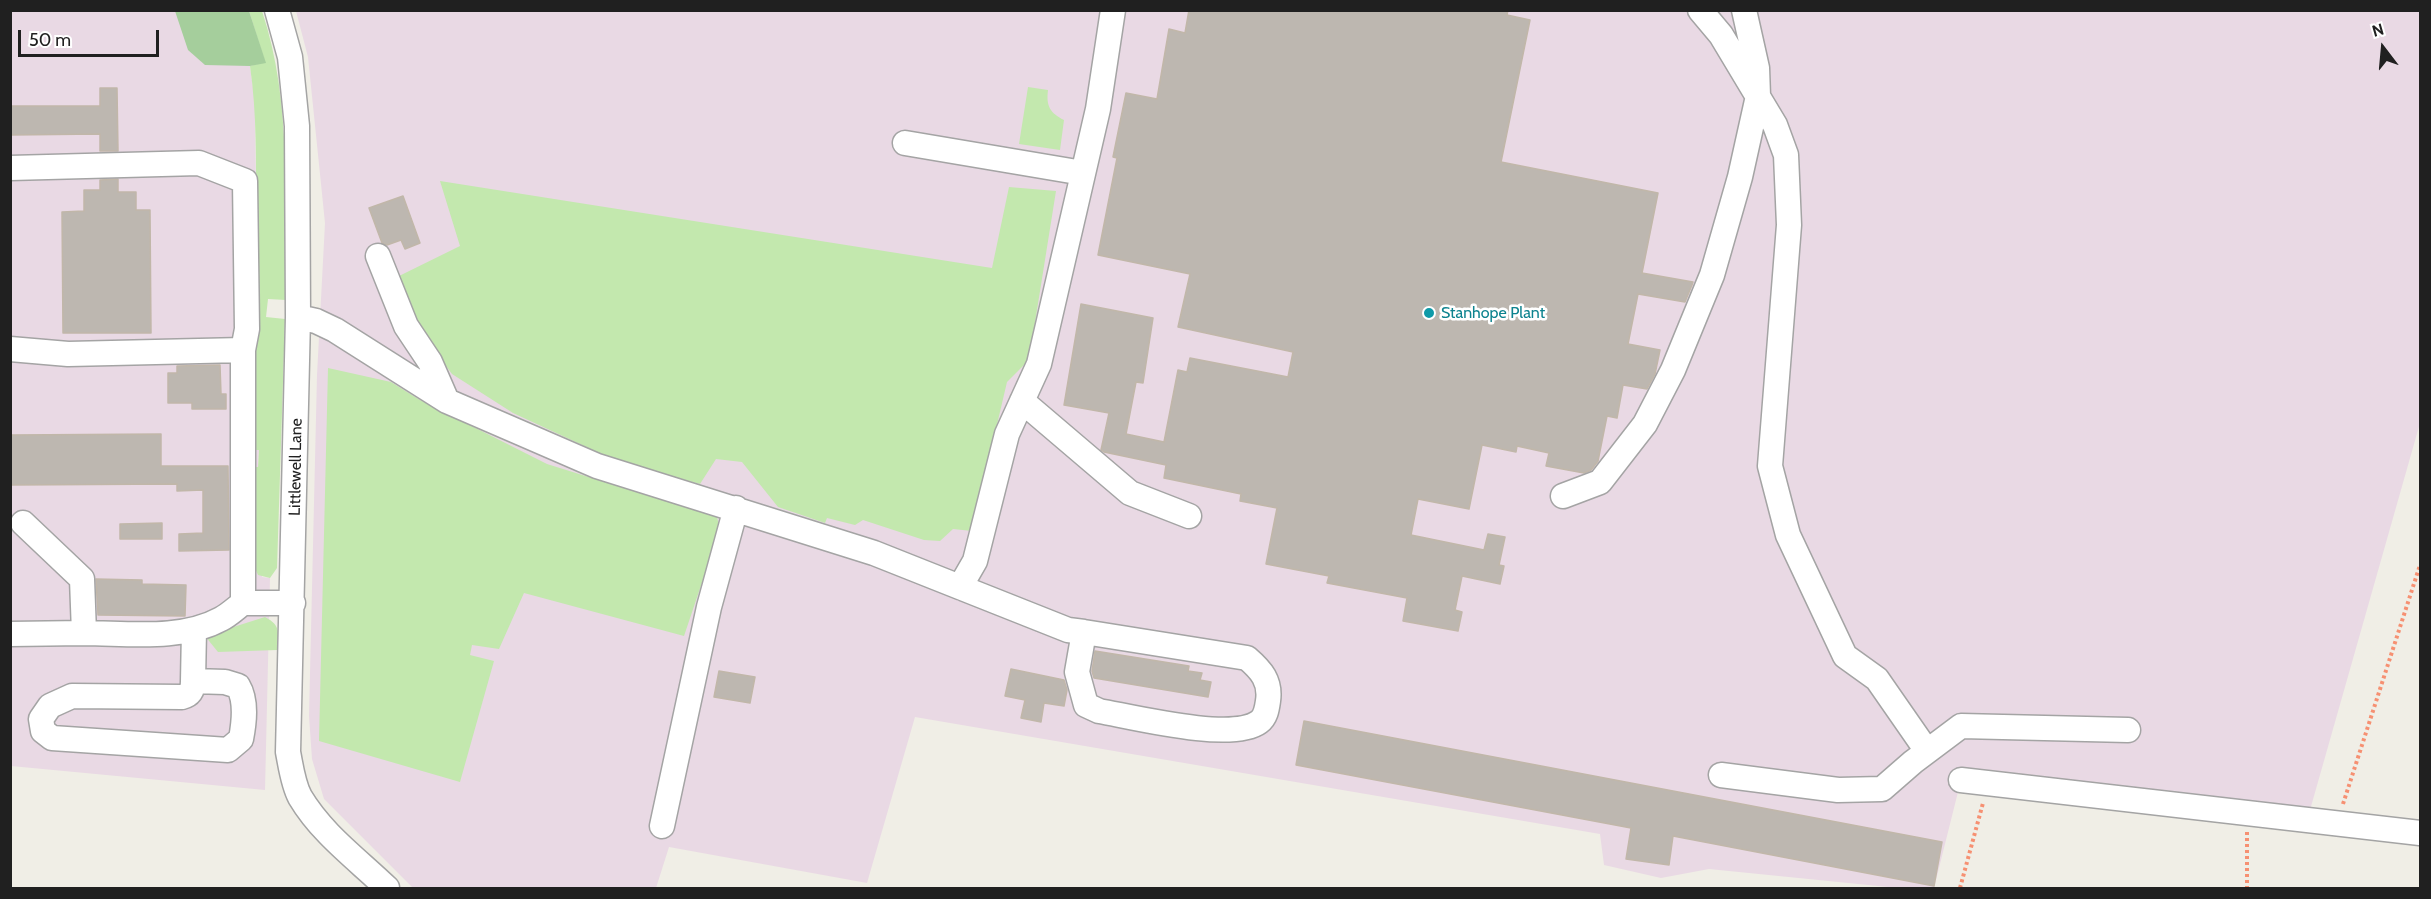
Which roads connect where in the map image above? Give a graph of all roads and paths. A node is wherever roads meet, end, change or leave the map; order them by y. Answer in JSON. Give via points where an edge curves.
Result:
{"nodes":[{"id":1,"x":277,"y":10,"type":"edge"},
{"id":2,"x":1113,"y":10,"type":"edge"},
{"id":3,"x":1700,"y":10,"type":"edge"},
{"id":4,"x":1744,"y":10,"type":"edge"},
{"id":5,"x":1758,"y":96,"type":"junction"},
{"id":6,"x":905,"y":143,"type":"dead end"},
{"id":7,"x":10,"y":168,"type":"edge"},
{"id":8,"x":1083,"y":173,"type":"junction"},
{"id":9,"x":378,"y":256,"type":"dead end"},
{"id":10,"x":298,"y":317,"type":"junction"},
{"id":11,"x":10,"y":349,"type":"edge"},
{"id":12,"x":243,"y":350,"type":"junction"},
{"id":13,"x":447,"y":401,"type":"junction"},
{"id":14,"x":1023,"y":401,"type":"junction"},
{"id":15,"x":1563,"y":496,"type":"dead end"},
{"id":16,"x":736,"y":508,"type":"junction"},
{"id":17,"x":1189,"y":516,"type":"dead end"},
{"id":18,"x":24,"y":523,"type":"dead end"},
{"id":19,"x":2421,"y":565,"type":"edge"},
{"id":20,"x":960,"y":587,"type":"junction"},
{"id":21,"x":243,"y":603,"type":"junction"},
{"id":22,"x":292,"y":603,"type":"junction"},
{"id":23,"x":194,"y":630,"type":"junction"},
{"id":24,"x":1084,"y":632,"type":"junction"},
{"id":25,"x":84,"y":633,"type":"junction"},
{"id":26,"x":10,"y":634,"type":"edge"},
{"id":27,"x":193,"y":681,"type":"junction"},
{"id":28,"x":2128,"y":730,"type":"dead end"},
{"id":29,"x":1927,"y":751,"type":"junction"},
{"id":30,"x":1721,"y":775,"type":"dead end"},
{"id":31,"x":1961,"y":780,"type":"dead end"},
{"id":32,"x":2338,"y":824,"type":"junction"},
{"id":33,"x":662,"y":826,"type":"dead end"},
{"id":34,"x":2247,"y":830,"type":"dead end"},
{"id":35,"x":2421,"y":833,"type":"edge"},
{"id":36,"x":387,"y":888,"type":"edge"},
{"id":37,"x":2247,"y":888,"type":"edge"}],
"edges":[{"from":1,"to":10,"type":"street","name":"Littlewell Lane","via":[[290,57],[297,126]]},
{"from":2,"to":8,"type":"street","via":[[1098,109]]},
{"from":3,"to":5,"type":"street"},
{"from":4,"to":5,"type":"street","via":[[1757,68]]},
{"from":5,"to":15,"type":"street","via":[[1712,275],[1673,370],[1645,424],[1600,482]]},
{"from":5,"to":29,"type":"street","via":[[1786,155],[1789,225],[1770,466],[1788,535],[1845,656],[1877,679]]},
{"from":6,"to":8,"type":"street"},
{"from":7,"to":12,"type":"street","via":[[199,163],[245,181],[247,329]]},
{"from":8,"to":14,"type":"street","via":[[1039,364]]},
{"from":9,"to":13,"type":"street","via":[[406,326],[430,362]]},
{"from":10,"to":13,"type":"street","via":[[335,330]]},
{"from":10,"to":22,"type":"street","name":"Littlewell Lane"},
{"from":11,"to":12,"type":"street","via":[[68,354]]},
{"from":12,"to":21,"type":"street"},
{"from":13,"to":16,"type":"street","via":[[597,466]]},
{"from":14,"to":17,"type":"street","via":[[1130,493]]},
{"from":14,"to":20,"type":"street","via":[[1007,434],[975,561]]},
{"from":16,"to":20,"type":"street","via":[[874,553]]},
{"from":16,"to":33,"type":"street"},
{"from":18,"to":25,"type":"street","via":[[82,579]]},
{"from":19,"to":32,"type":"path"},
{"from":20,"to":24,"type":"street","via":[[1068,630]]},
{"from":21,"to":22,"type":"street"},
{"from":21,"to":23,"type":"street","via":[[220,620]]},
{"from":22,"to":36,"type":"street","name":"Littlewell Lane","via":[[288,752],[291,774],[300,796],[327,834]]},
{"from":23,"to":25,"type":"street"},
{"from":23,"to":27,"type":"street"},
{"from":24,"to":24,"type":"street","via":[[1077,672],[1086,705],[1099,711],[1195,728],[1225,729],[1260,722],[1266,711],[1269,696],[1262,671],[1247,658]]},
{"from":25,"to":26,"type":"street"},
{"from":27,"to":27,"type":"street","via":[[194,687],[182,697],[72,696],[50,706],[41,719],[43,731],[52,738],[228,750],[242,740],[243,693],[238,686],[225,682]]},
{"from":28,"to":29,"type":"street","via":[[1961,726]]},
{"from":29,"to":30,"type":"street","via":[[1882,789],[1838,790]]},
{"from":31,"to":32,"type":"street"},
{"from":32,"to":35,"type":"street"},
{"from":34,"to":37,"type":"path"}]}
